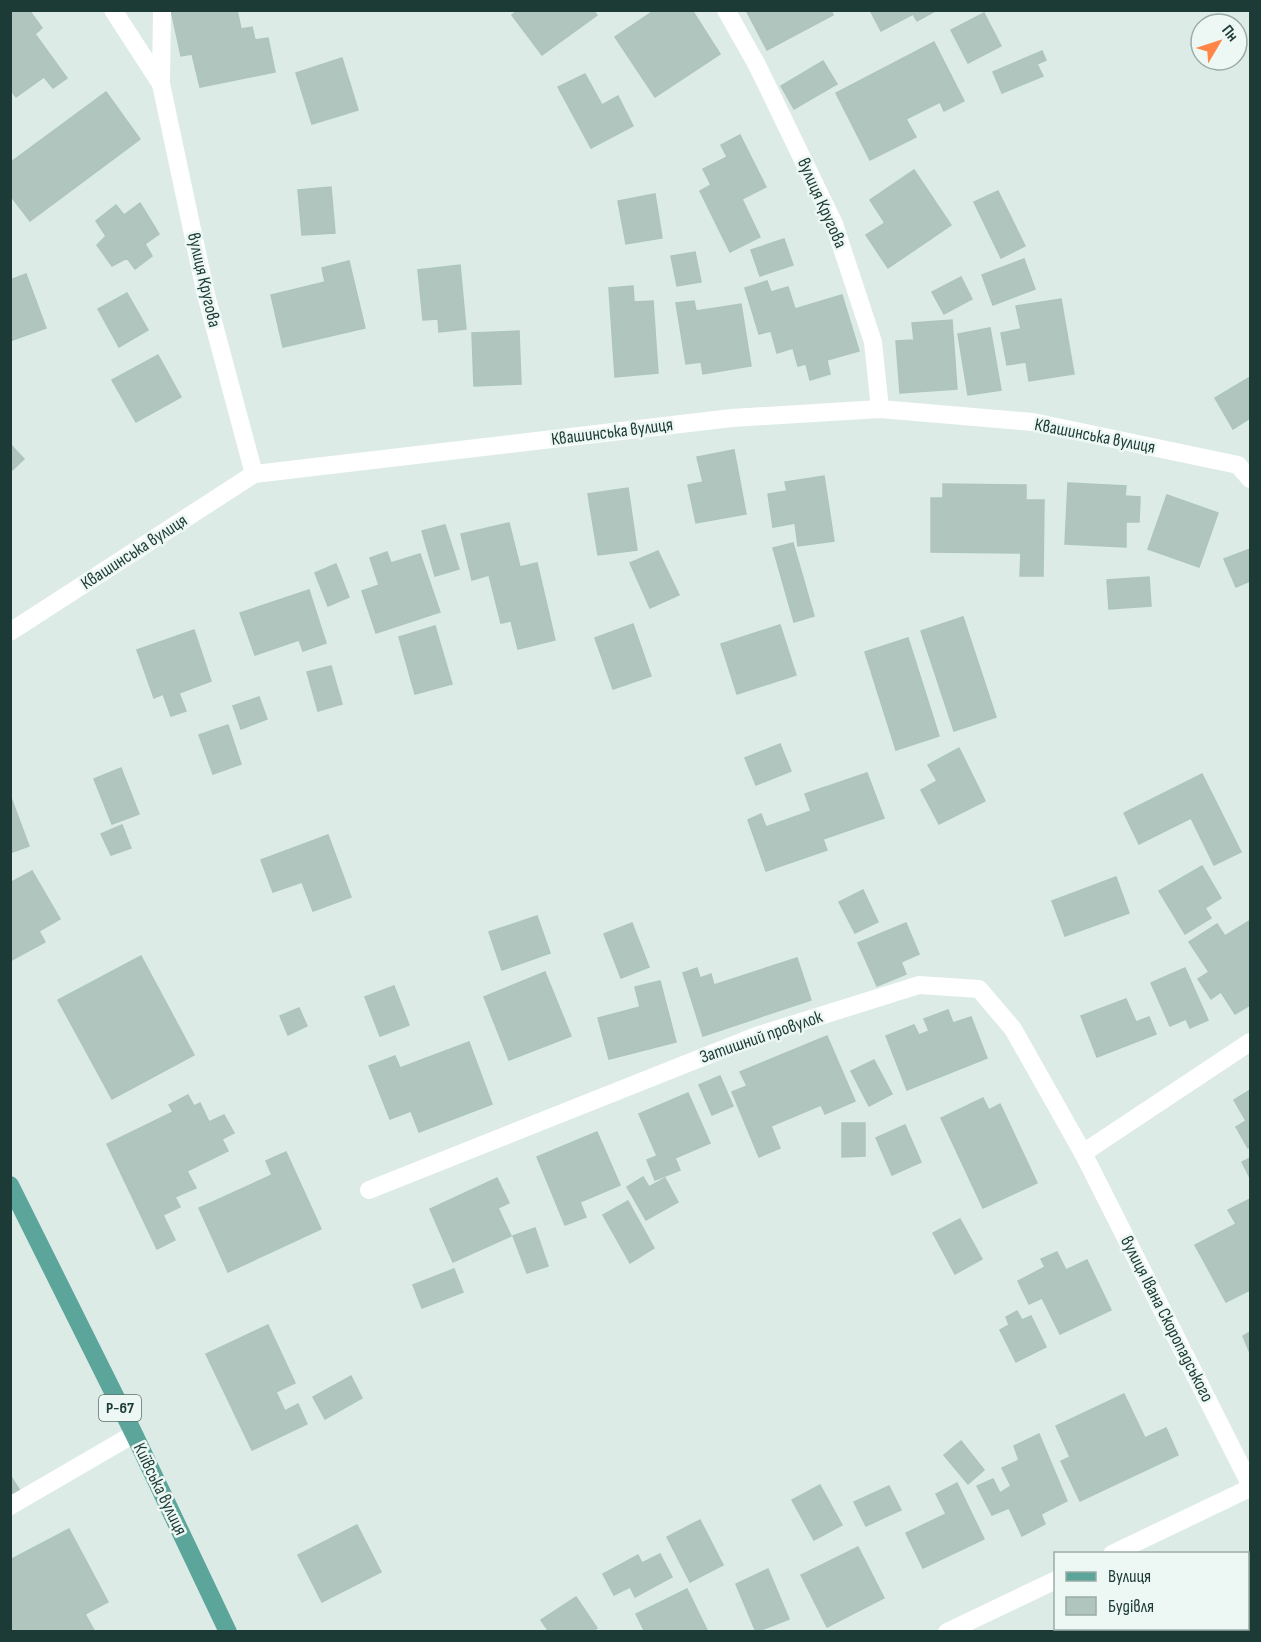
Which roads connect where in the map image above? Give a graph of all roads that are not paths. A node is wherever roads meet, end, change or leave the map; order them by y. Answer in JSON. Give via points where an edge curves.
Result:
{"nodes":[{"id":1,"x":113,"y":10,"type":"edge"},
{"id":2,"x":162,"y":10,"type":"edge"},
{"id":3,"x":726,"y":10,"type":"edge"},
{"id":4,"x":161,"y":84,"type":"junction"},
{"id":5,"x":880,"y":409,"type":"junction"},
{"id":6,"x":254,"y":474,"type":"junction"},
{"id":7,"x":1251,"y":479,"type":"edge"},
{"id":8,"x":10,"y":632,"type":"edge"},
{"id":9,"x":1251,"y":1042,"type":"edge"},
{"id":10,"x":1083,"y":1153,"type":"junction"},
{"id":11,"x":10,"y":1185,"type":"edge"},
{"id":12,"x":369,"y":1191,"type":"dead end"},
{"id":13,"x":134,"y":1434,"type":"junction"},
{"id":14,"x":1251,"y":1486,"type":"edge"},
{"id":15,"x":10,"y":1506,"type":"edge"},
{"id":16,"x":1116,"y":1552,"type":"edge"},
{"id":17,"x":1054,"y":1581,"type":"edge"},
{"id":18,"x":228,"y":1632,"type":"edge"},
{"id":19,"x":947,"y":1632,"type":"edge"}],
"edges":[{"from":1,"to":4,"type":"street","name":"вулиця Кругова"},
{"from":2,"to":4,"type":"street","name":"вулиця Кругова"},
{"from":3,"to":5,"type":"street","name":"вулиця Кругова","via":[[834,224],[873,342]]},
{"from":4,"to":6,"type":"street","name":"вулиця Кругова","via":[[206,295]]},
{"from":5,"to":6,"type":"street","name":"Квашинська вулиця","via":[[732,418]]},
{"from":5,"to":7,"type":"street","name":"Квашинська вулиця","via":[[1033,422],[1238,465]]},
{"from":6,"to":8,"type":"street","name":"Квашинська вулиця"},
{"from":9,"to":10,"type":"street"},
{"from":10,"to":12,"type":"street","name":"Затишний провулок","via":[[1013,1029],[979,989],[919,985],[756,1036]]},
{"from":10,"to":14,"type":"street","name":"вулиця Івана Скоропадського"},
{"from":11,"to":13,"type":"main road","name":"Київська вулиця","number":"Р-67"},
{"from":13,"to":15,"type":"street"},
{"from":13,"to":18,"type":"main road","name":"Київська вулиця","number":"Р-67"},
{"from":14,"to":16,"type":"street"},
{"from":17,"to":19,"type":"street"}]}
